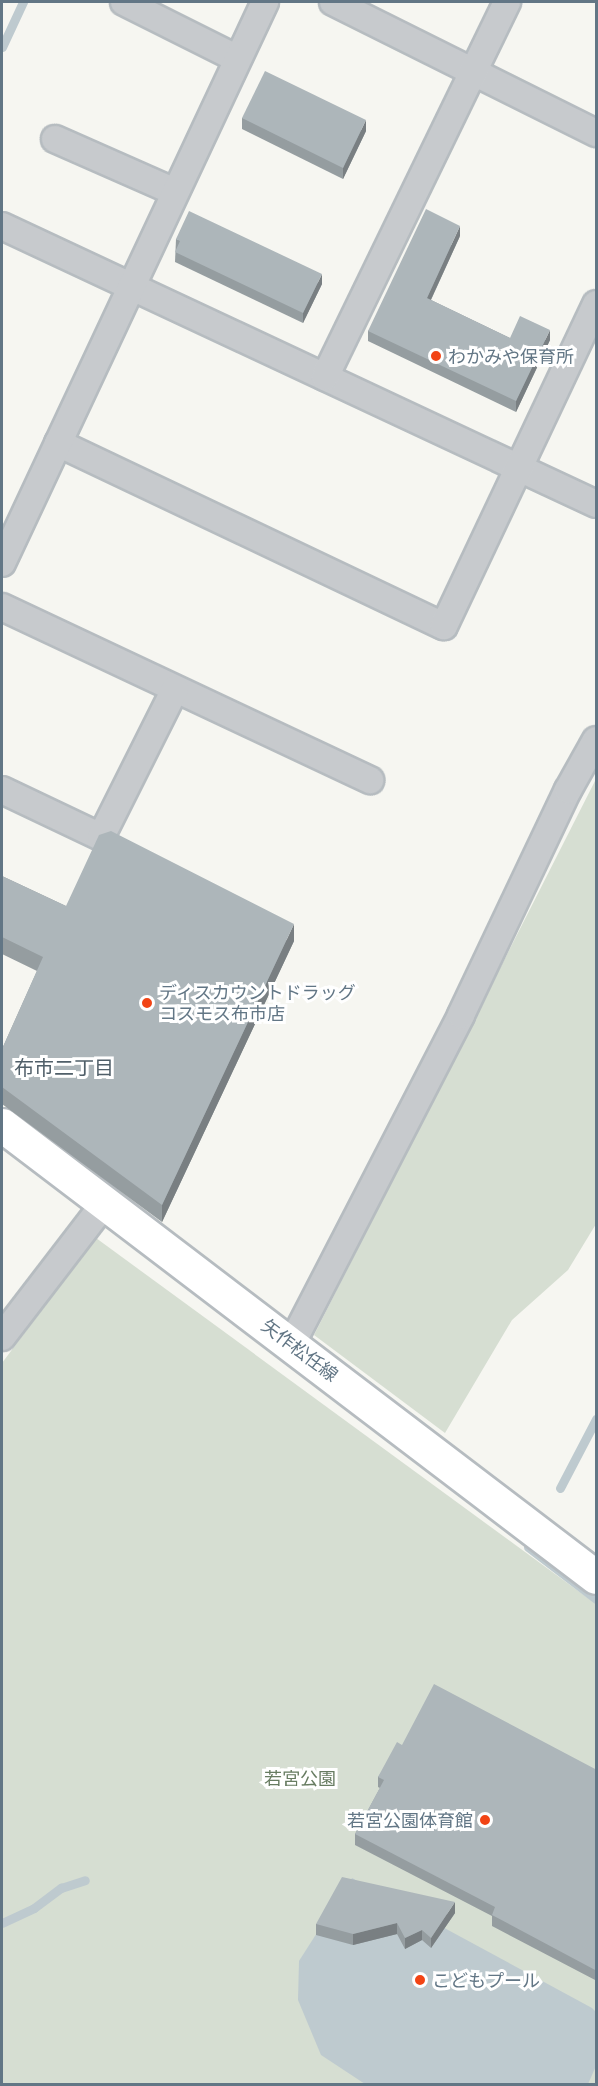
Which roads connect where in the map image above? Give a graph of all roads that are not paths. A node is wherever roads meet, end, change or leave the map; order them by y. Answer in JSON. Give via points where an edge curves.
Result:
{"nodes":[{"id":1,"x":124,"y":2,"type":"edge"},
{"id":2,"x":265,"y":2,"type":"edge"},
{"id":3,"x":333,"y":2,"type":"edge"},
{"id":4,"x":507,"y":2,"type":"edge"},
{"id":5,"x":238,"y":59,"type":"junction"},
{"id":6,"x":474,"y":75,"type":"junction"},
{"id":7,"x":597,"y":133,"type":"edge"},
{"id":8,"x":55,"y":139,"type":"dead end"},
{"id":9,"x":175,"y":192,"type":"junction"},
{"id":10,"x":2,"y":226,"type":"edge"},
{"id":11,"x":131,"y":287,"type":"junction"},
{"id":12,"x":597,"y":304,"type":"edge"},
{"id":13,"x":325,"y":378,"type":"junction"},
{"id":14,"x":58,"y":443,"type":"junction"},
{"id":15,"x":519,"y":467,"type":"junction"},
{"id":16,"x":597,"y":504,"type":"edge"},
{"id":17,"x":2,"y":563,"type":"edge"},
{"id":18,"x":2,"y":607,"type":"edge"},
{"id":19,"x":176,"y":689,"type":"junction"},
{"id":20,"x":597,"y":740,"type":"edge"},
{"id":21,"x":370,"y":780,"type":"dead end"},
{"id":22,"x":2,"y":790,"type":"edge"},
{"id":23,"x":2,"y":1125,"type":"edge"},
{"id":24,"x":105,"y":1203,"type":"junction"},
{"id":25,"x":2,"y":1337,"type":"edge"},
{"id":26,"x":292,"y":1343,"type":"junction"},
{"id":27,"x":597,"y":1577,"type":"edge"}],
"edges":[{"from":1,"to":5,"type":"street"},
{"from":2,"to":5,"type":"street"},
{"from":3,"to":6,"type":"street"},
{"from":4,"to":6,"type":"street"},
{"from":5,"to":9,"type":"street"},
{"from":6,"to":7,"type":"street"},
{"from":6,"to":13,"type":"street"},
{"from":8,"to":9,"type":"street"},
{"from":9,"to":11,"type":"street"},
{"from":10,"to":11,"type":"street"},
{"from":11,"to":13,"type":"street"},
{"from":11,"to":14,"type":"street"},
{"from":12,"to":15,"type":"street"},
{"from":13,"to":15,"type":"street"},
{"from":14,"to":15,"type":"street","via":[[444,627]]},
{"from":14,"to":17,"type":"street"},
{"from":15,"to":16,"type":"street"},
{"from":18,"to":19,"type":"street"},
{"from":19,"to":21,"type":"street"},
{"from":19,"to":22,"type":"street","via":[[101,837]]},
{"from":20,"to":26,"type":"street","via":[[568,789],[461,1015]]},
{"from":23,"to":24,"type":"main road","name":"矢作松任線"},
{"from":24,"to":25,"type":"street"},
{"from":24,"to":26,"type":"main road","name":"矢作松任線"},
{"from":26,"to":27,"type":"main road","name":"矢作松任線"}]}
